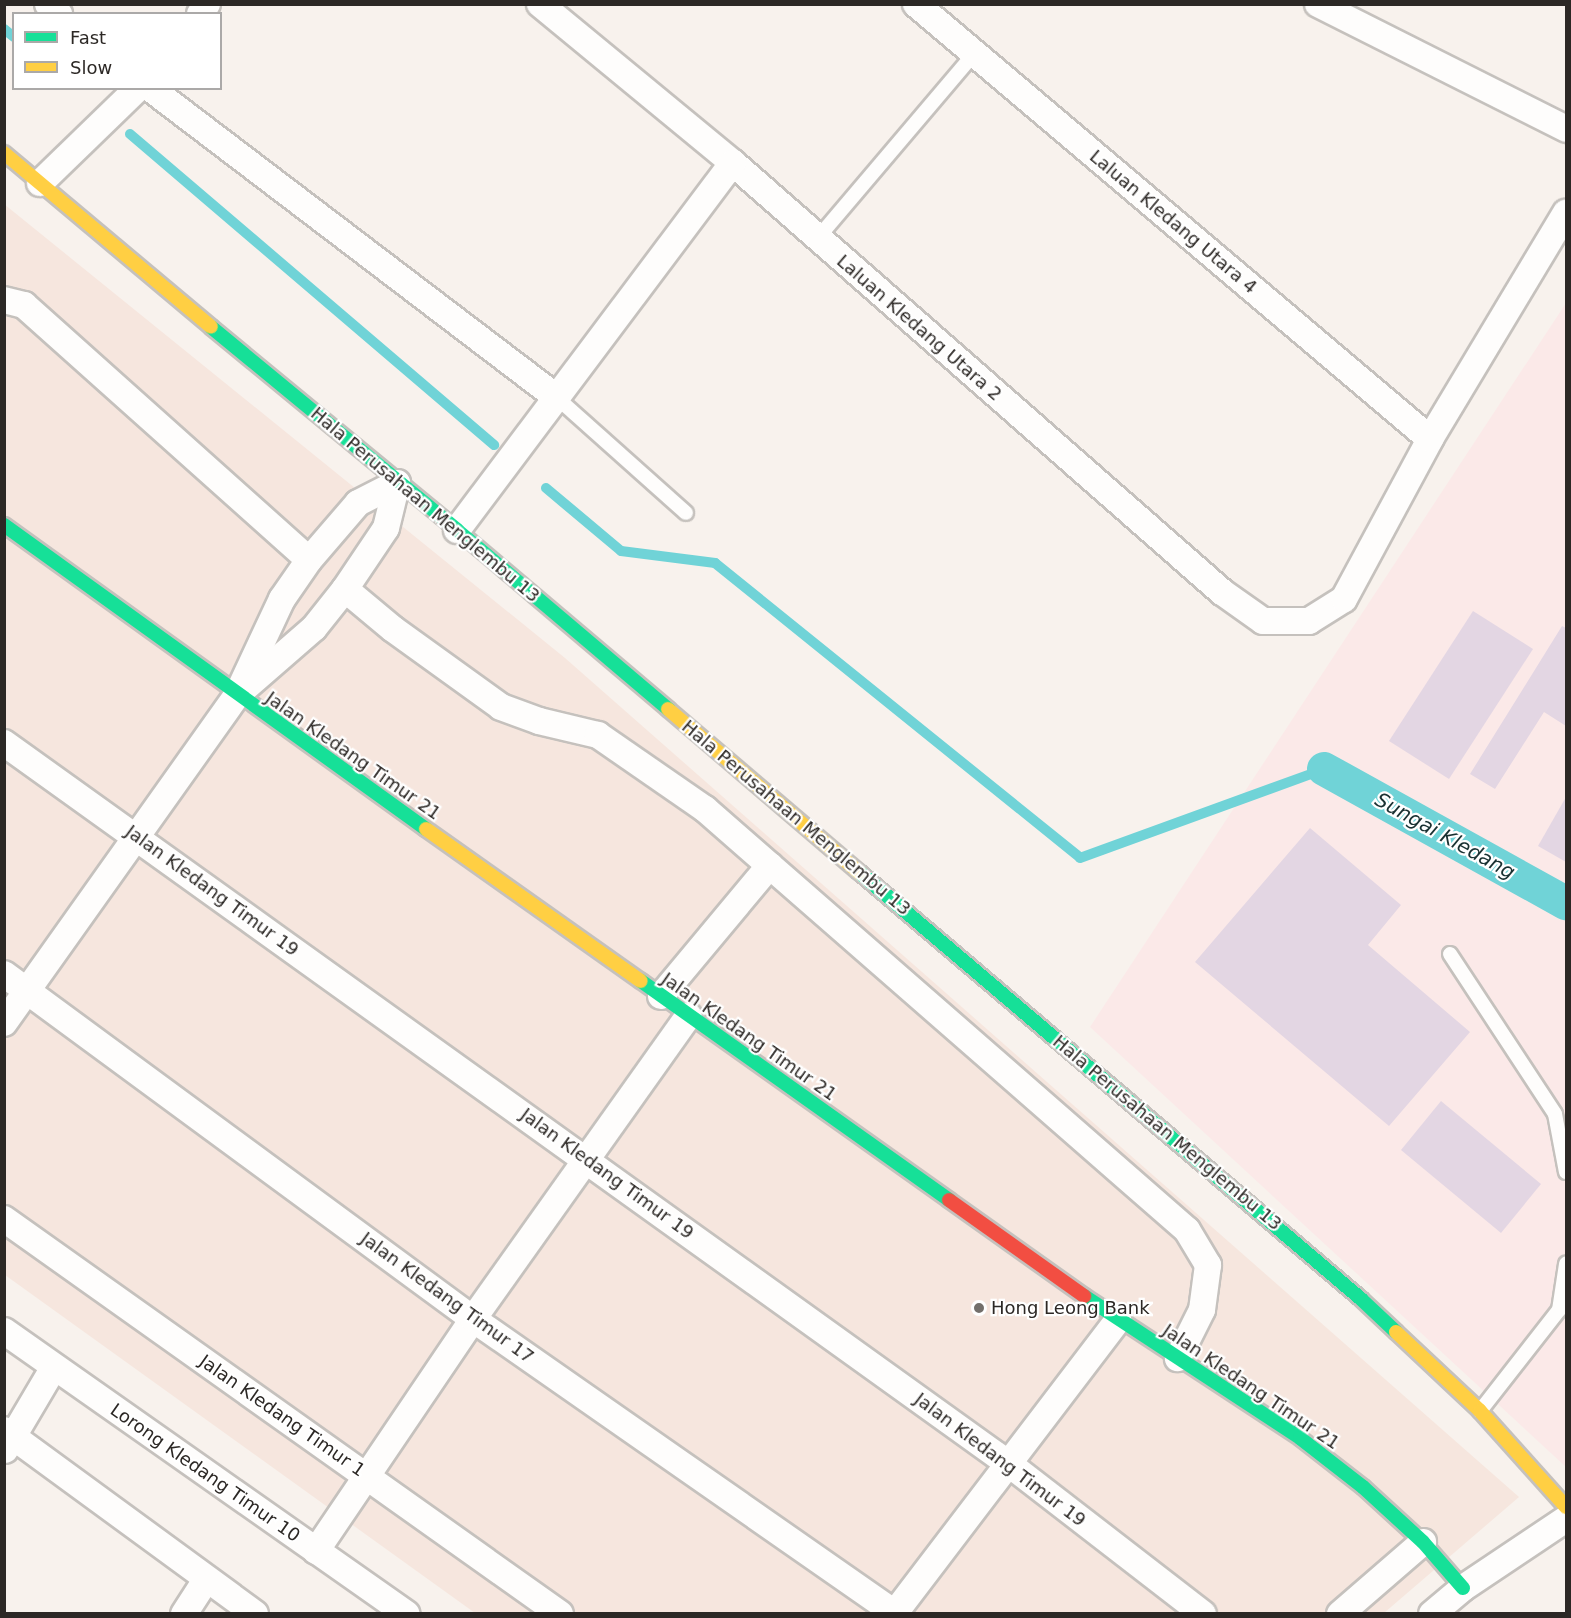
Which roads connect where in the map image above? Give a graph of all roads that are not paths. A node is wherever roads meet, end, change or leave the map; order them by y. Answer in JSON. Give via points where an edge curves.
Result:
{"nodes":[{"id":1,"x":540,"y":4,"type":"edge"},
{"id":2,"x":916,"y":4,"type":"edge"},
{"id":3,"x":1318,"y":4,"type":"edge"},
{"id":4,"x":974,"y":54,"type":"junction"},
{"id":5,"x":136,"y":90,"type":"edge"},
{"id":6,"x":153,"y":90,"type":"edge"},
{"id":7,"x":1566,"y":129,"type":"edge"},
{"id":8,"x":4,"y":153,"type":"edge"},
{"id":9,"x":734,"y":163,"type":"junction"},
{"id":10,"x":40,"y":183,"type":"junction"},
{"id":11,"x":1566,"y":213,"type":"edge"},
{"id":12,"x":817,"y":239,"type":"junction"},
{"id":13,"x":4,"y":300,"type":"edge"},
{"id":14,"x":556,"y":397,"type":"junction"},
{"id":15,"x":1430,"y":438,"type":"junction"},
{"id":16,"x":397,"y":483,"type":"junction"},
{"id":17,"x":686,"y":513,"type":"dead end"},
{"id":18,"x":4,"y":525,"type":"edge"},
{"id":19,"x":457,"y":530,"type":"junction"},
{"id":20,"x":309,"y":560,"type":"junction"},
{"id":21,"x":345,"y":589,"type":"junction"},
{"id":22,"x":237,"y":696,"type":"junction"},
{"id":23,"x":4,"y":743,"type":"edge"},
{"id":24,"x":136,"y":837,"type":"junction"},
{"id":25,"x":770,"y":865,"type":"junction"},
{"id":26,"x":1450,"y":954,"type":"dead end"},
{"id":27,"x":4,"y":974,"type":"edge"},
{"id":28,"x":27,"y":990,"type":"junction"},
{"id":29,"x":661,"y":996,"type":"junction"},
{"id":30,"x":688,"y":1016,"type":"junction"},
{"id":31,"x":4,"y":1023,"type":"edge"},
{"id":32,"x":586,"y":1159,"type":"junction"},
{"id":33,"x":1566,"y":1172,"type":"edge"},
{"id":34,"x":4,"y":1220,"type":"edge"},
{"id":35,"x":1566,"y":1264,"type":"edge"},
{"id":36,"x":473,"y":1318,"type":"junction"},
{"id":37,"x":1118,"y":1320,"type":"junction"},
{"id":38,"x":4,"y":1331,"type":"edge"},
{"id":39,"x":1178,"y":1358,"type":"junction"},
{"id":40,"x":54,"y":1367,"type":"junction"},
{"id":41,"x":1480,"y":1411,"type":"junction"},
{"id":42,"x":8,"y":1439,"type":"edge"},
{"id":43,"x":1008,"y":1464,"type":"junction"},
{"id":44,"x":366,"y":1476,"type":"junction"},
{"id":45,"x":1566,"y":1507,"type":"edge"},
{"id":46,"x":1566,"y":1519,"type":"edge"},
{"id":47,"x":1423,"y":1542,"type":"junction"},
{"id":48,"x":316,"y":1551,"type":"junction"},
{"id":49,"x":206,"y":1580,"type":"junction"},
{"id":50,"x":1462,"y":1588,"type":"junction"},
{"id":51,"x":895,"y":1613,"type":"edge"},
{"id":52,"x":184,"y":1614,"type":"edge"},
{"id":53,"x":255,"y":1614,"type":"edge"},
{"id":54,"x":406,"y":1614,"type":"edge"},
{"id":55,"x":560,"y":1614,"type":"edge"},
{"id":56,"x":1203,"y":1614,"type":"edge"},
{"id":57,"x":1340,"y":1614,"type":"edge"},
{"id":58,"x":1432,"y":1614,"type":"edge"}],
"edges":[{"from":1,"to":9,"type":"street","name":"Laluan Kledang Utara 2"},
{"from":2,"to":4,"type":"street","name":"Laluan Kledang Utara 4"},
{"from":3,"to":7,"type":"street"},
{"from":4,"to":12,"type":"lane"},
{"from":4,"to":15,"type":"street","name":"Laluan Kledang Utara 4"},
{"from":5,"to":10,"type":"street"},
{"from":6,"to":14,"type":"street"},
{"from":8,"to":10,"type":"street","name":"Hala Perusahaan Menglembu 13"},
{"from":9,"to":12,"type":"street","name":"Laluan Kledang Utara 2"},
{"from":9,"to":14,"type":"street"},
{"from":10,"to":16,"type":"street","name":"Hala Perusahaan Menglembu 13"},
{"from":11,"to":15,"type":"street"},
{"from":12,"to":15,"type":"street","name":"Laluan Kledang Utara 2","via":[[1222,592],[1263,621],[1309,621],[1344,598]]},
{"from":13,"to":20,"type":"street","via":[[24,305]]},
{"from":14,"to":17,"type":"lane"},
{"from":14,"to":19,"type":"street"},
{"from":16,"to":19,"type":"street","name":"Hala Perusahaan Menglembu 13"},
{"from":16,"to":20,"type":"street","via":[[358,503]]},
{"from":16,"to":21,"type":"street","via":[[386,528]]},
{"from":18,"to":22,"type":"street","name":"Jalan Kledang Timur 21"},
{"from":19,"to":41,"type":"street","name":"Hala Perusahaan Menglembu 13","via":[[1361,1299]]},
{"from":20,"to":22,"type":"street","via":[[282,598]]},
{"from":21,"to":22,"type":"street","via":[[314,628]]},
{"from":21,"to":25,"type":"street","via":[[501,707],[598,735],[628,754],[705,809]]},
{"from":22,"to":24,"type":"street"},
{"from":22,"to":29,"type":"street","name":"Jalan Kledang Timur 21"},
{"from":23,"to":24,"type":"street","name":"Jalan Kledang Timur 19"},
{"from":24,"to":28,"type":"street"},
{"from":24,"to":32,"type":"street","name":"Jalan Kledang Timur 19"},
{"from":25,"to":29,"type":"street"},
{"from":25,"to":39,"type":"street","via":[[1187,1230],[1208,1265],[1202,1310]]},
{"from":26,"to":33,"type":"lane","via":[[1555,1114]]},
{"from":27,"to":28,"type":"street","name":"Jalan Kledang Timur 17"},
{"from":28,"to":31,"type":"street"},
{"from":28,"to":36,"type":"street","name":"Jalan Kledang Timur 17"},
{"from":29,"to":30,"type":"street","name":"Jalan Kledang Timur 21"},
{"from":30,"to":32,"type":"street"},
{"from":30,"to":37,"type":"street","name":"Jalan Kledang Timur 21"},
{"from":32,"to":36,"type":"street"},
{"from":32,"to":43,"type":"street","name":"Jalan Kledang Timur 19"},
{"from":34,"to":44,"type":"street","name":"Jalan Kledang Timur 1"},
{"from":35,"to":41,"type":"lane","via":[[1559,1310]]},
{"from":36,"to":44,"type":"street"},
{"from":36,"to":51,"type":"street","name":"Jalan Kledang Timur 17"},
{"from":37,"to":39,"type":"street","name":"Jalan Kledang Timur 21"},
{"from":37,"to":43,"type":"street"},
{"from":38,"to":40,"type":"street","name":"Lorong Kledang Timur 10"},
{"from":39,"to":47,"type":"street","name":"Jalan Kledang Timur 21","via":[[1300,1438],[1363,1487]]},
{"from":40,"to":42,"type":"street"},
{"from":40,"to":48,"type":"street","name":"Lorong Kledang Timur 10"},
{"from":41,"to":45,"type":"street","name":"Hala Perusahaan Menglembu 13"},
{"from":42,"to":49,"type":"street"},
{"from":43,"to":51,"type":"street"},
{"from":43,"to":56,"type":"street","name":"Jalan Kledang Timur 19"},
{"from":44,"to":48,"type":"street"},
{"from":44,"to":55,"type":"street","name":"Jalan Kledang Timur 1"},
{"from":46,"to":50,"type":"street"},
{"from":47,"to":50,"type":"street","name":"Jalan Kledang Timur 21"},
{"from":47,"to":57,"type":"street"},
{"from":48,"to":54,"type":"street","name":"Lorong Kledang Timur 10"},
{"from":49,"to":52,"type":"street"},
{"from":49,"to":53,"type":"street"},
{"from":50,"to":58,"type":"street"}]}
